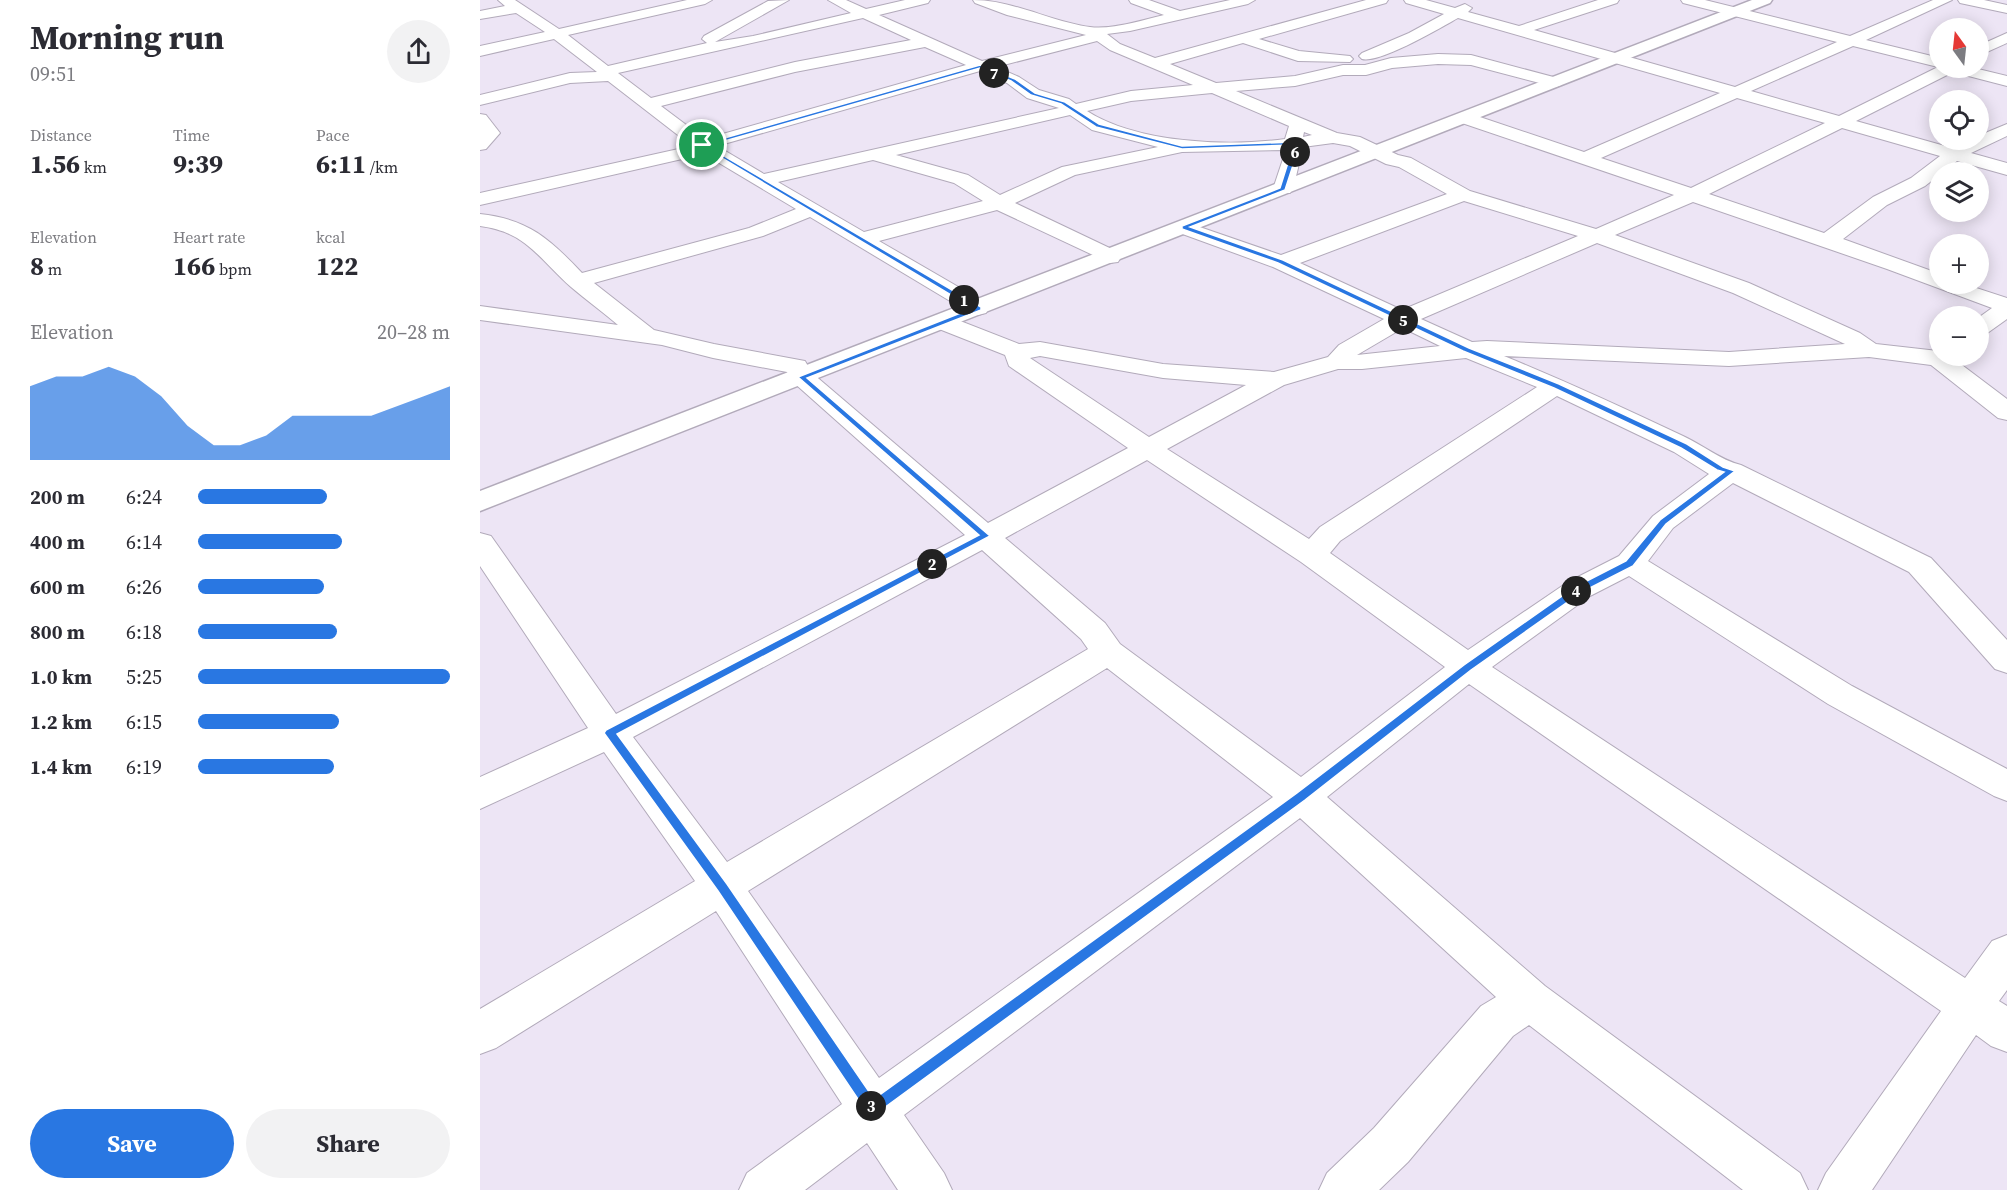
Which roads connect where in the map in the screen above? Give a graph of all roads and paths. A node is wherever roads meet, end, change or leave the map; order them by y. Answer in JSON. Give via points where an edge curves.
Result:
{"nodes":[{"id":1,"x":705,"y":0,"type":"edge"},
{"id":2,"x":782,"y":0,"type":"edge"},
{"id":3,"x":835,"y":0,"type":"edge"},
{"id":4,"x":923,"y":0,"type":"edge"},
{"id":5,"x":980,"y":0,"type":"edge"},
{"id":6,"x":1136,"y":0,"type":"edge"},
{"id":7,"x":1248,"y":0,"type":"edge"},
{"id":8,"x":1381,"y":0,"type":"edge"},
{"id":9,"x":1411,"y":0,"type":"edge"},
{"id":10,"x":1612,"y":0,"type":"edge"},
{"id":11,"x":1688,"y":0,"type":"edge"},
{"id":12,"x":1765,"y":0,"type":"edge"},
{"id":13,"x":1945,"y":0,"type":"edge"},
{"id":14,"x":1965,"y":0,"type":"edge"},
{"id":15,"x":1479,"y":3,"type":"dead end"},
{"id":16,"x":511,"y":4,"type":"edge"},
{"id":17,"x":2007,"y":9,"type":"edge"},
{"id":18,"x":1736,"y":12,"type":"junction"},
{"id":19,"x":866,"y":13,"type":"junction"},
{"id":20,"x":1456,"y":13,"type":"junction"},
{"id":21,"x":480,"y":15,"type":"edge"},
{"id":22,"x":1177,"y":15,"type":"junction"},
{"id":23,"x":1209,"y":27,"type":"dead end"},
{"id":24,"x":1521,"y":30,"type":"junction"},
{"id":25,"x":555,"y":32,"type":"junction"},
{"id":26,"x":2007,"y":37,"type":"edge"},
{"id":27,"x":1246,"y":39,"type":"junction"},
{"id":28,"x":1852,"y":41,"type":"junction"},
{"id":29,"x":927,"y":42,"type":"junction"},
{"id":30,"x":1989,"y":46,"type":"edge"},
{"id":31,"x":692,"y":50,"type":"junction"},
{"id":32,"x":480,"y":51,"type":"edge"},
{"id":33,"x":1616,"y":58,"type":"junction"},
{"id":34,"x":1360,"y":59,"type":"junction"},
{"id":35,"x":1929,"y":60,"type":"edge"},
{"id":36,"x":1156,"y":63,"type":"junction"},
{"id":37,"x":1391,"y":63,"type":"junction"},
{"id":38,"x":980,"y":66,"type":"junction"},
{"id":39,"x":1343,"y":70,"type":"junction"},
{"id":40,"x":609,"y":74,"type":"junction"},
{"id":41,"x":1989,"y":76,"type":"edge"},
{"id":42,"x":1929,"y":78,"type":"edge"},
{"id":43,"x":2007,"y":81,"type":"edge"},
{"id":44,"x":1555,"y":82,"type":"junction"},
{"id":45,"x":1212,"y":88,"type":"junction"},
{"id":46,"x":1736,"y":93,"type":"junction"},
{"id":47,"x":480,"y":99,"type":"edge"},
{"id":48,"x":648,"y":104,"type":"junction"},
{"id":49,"x":1072,"y":109,"type":"junction"},
{"id":50,"x":1465,"y":118,"type":"junction"},
{"id":51,"x":480,"y":119,"type":"edge"},
{"id":52,"x":1837,"y":122,"type":"junction"},
{"id":53,"x":2007,"y":129,"type":"edge"},
{"id":54,"x":1297,"y":135,"type":"junction"},
{"id":55,"x":480,"y":145,"type":"edge"},
{"id":56,"x":704,"y":146,"type":"junction"},
{"id":57,"x":1182,"y":147,"type":"junction"},
{"id":58,"x":1377,"y":152,"type":"junction"},
{"id":59,"x":1954,"y":154,"type":"junction"},
{"id":60,"x":874,"y":155,"type":"junction"},
{"id":61,"x":1586,"y":158,"type":"junction"},
{"id":62,"x":2007,"y":169,"type":"edge"},
{"id":63,"x":761,"y":180,"type":"junction"},
{"id":64,"x":1283,"y":189,"type":"junction"},
{"id":65,"x":1463,"y":195,"type":"junction"},
{"id":66,"x":1692,"y":195,"type":"junction"},
{"id":67,"x":480,"y":199,"type":"edge"},
{"id":68,"x":999,"y":203,"type":"junction"},
{"id":69,"x":811,"y":210,"type":"junction"},
{"id":70,"x":480,"y":220,"type":"edge"},
{"id":71,"x":1184,"y":228,"type":"junction"},
{"id":72,"x":1595,"y":235,"type":"junction"},
{"id":73,"x":861,"y":239,"type":"junction"},
{"id":74,"x":1827,"y":241,"type":"junction"},
{"id":75,"x":1110,"y":257,"type":"junction"},
{"id":76,"x":1929,"y":259,"type":"edge"},
{"id":77,"x":1281,"y":262,"type":"junction"},
{"id":78,"x":1895,"y":264,"type":"junction"},
{"id":79,"x":1929,"y":278,"type":"edge"},
{"id":80,"x":577,"y":281,"type":"junction"},
{"id":81,"x":1971,"y":294,"type":"edge"},
{"id":82,"x":2007,"y":307,"type":"edge"},
{"id":83,"x":978,"y":308,"type":"junction"},
{"id":84,"x":480,"y":313,"type":"edge"},
{"id":85,"x":1402,"y":319,"type":"junction"},
{"id":86,"x":1989,"y":321,"type":"edge"},
{"id":87,"x":942,"y":322,"type":"junction"},
{"id":88,"x":647,"y":336,"type":"junction"},
{"id":89,"x":1466,"y":349,"type":"junction"},
{"id":90,"x":1869,"y":350,"type":"junction"},
{"id":91,"x":1017,"y":351,"type":"junction"},
{"id":92,"x":1929,"y":356,"type":"edge"},
{"id":93,"x":1337,"y":362,"type":"junction"},
{"id":94,"x":1951,"y":366,"type":"edge"},
{"id":95,"x":802,"y":377,"type":"junction"},
{"id":96,"x":1275,"y":380,"type":"junction"},
{"id":97,"x":1556,"y":386,"type":"junction"},
{"id":98,"x":2007,"y":412,"type":"edge"},
{"id":99,"x":1148,"y":449,"type":"junction"},
{"id":100,"x":1731,"y":471,"type":"junction"},
{"id":101,"x":480,"y":502,"type":"edge"},
{"id":102,"x":986,"y":536,"type":"junction"},
{"id":103,"x":480,"y":543,"type":"edge"},
{"id":104,"x":1312,"y":555,"type":"junction"},
{"id":105,"x":1630,"y":563,"type":"junction"},
{"id":106,"x":1108,"y":652,"type":"junction"},
{"id":107,"x":2007,"y":662,"type":"edge"},
{"id":108,"x":1468,"y":668,"type":"junction"},
{"id":109,"x":610,"y":733,"type":"junction"},
{"id":110,"x":2007,"y":786,"type":"edge"},
{"id":111,"x":480,"y":794,"type":"edge"},
{"id":112,"x":1301,"y":797,"type":"junction"},
{"id":113,"x":723,"y":888,"type":"junction"},
{"id":114,"x":2007,"y":954,"type":"edge"},
{"id":115,"x":1530,"y":1000,"type":"junction"},
{"id":116,"x":1969,"y":1006,"type":"junction"},
{"id":117,"x":2007,"y":1031,"type":"edge"},
{"id":118,"x":480,"y":1033,"type":"edge"},
{"id":119,"x":873,"y":1109,"type":"junction"},
{"id":120,"x":764,"y":1190,"type":"edge"},
{"id":121,"x":927,"y":1190,"type":"edge"},
{"id":122,"x":1344,"y":1190,"type":"edge"},
{"id":123,"x":1783,"y":1190,"type":"edge"},
{"id":124,"x":1843,"y":1190,"type":"edge"}],
"edges":[{"from":1,"to":25,"type":"street"},
{"from":2,"to":31,"type":"street"},
{"from":3,"to":19,"type":"street"},
{"from":4,"to":19,"type":"street"},
{"from":5,"to":22,"type":"street","via":[[1092,32]]},
{"from":6,"to":22,"type":"street"},
{"from":7,"to":22,"type":"street"},
{"from":8,"to":27,"type":"street"},
{"from":9,"to":20,"type":"street"},
{"from":10,"to":24,"type":"street"},
{"from":11,"to":18,"type":"street"},
{"from":12,"to":18,"type":"main road"},
{"from":13,"to":28,"type":"street"},
{"from":14,"to":17,"type":"street"},
{"from":15,"to":20,"type":"street"},
{"from":16,"to":21,"type":"street"},
{"from":16,"to":25,"type":"street"},
{"from":18,"to":28,"type":"street"},
{"from":18,"to":33,"type":"main road"},
{"from":19,"to":29,"type":"street"},
{"from":19,"to":31,"type":"street"},
{"from":20,"to":24,"type":"street"},
{"from":20,"to":34,"type":"street"},
{"from":23,"to":27,"type":"street"},
{"from":24,"to":33,"type":"street"},
{"from":25,"to":32,"type":"street"},
{"from":25,"to":40,"type":"street"},
{"from":26,"to":30,"type":"street"},
{"from":27,"to":34,"type":"street","via":[[1298,56]]},
{"from":27,"to":36,"type":"street"},
{"from":28,"to":35,"type":"street"},
{"from":28,"to":46,"type":"street"},
{"from":29,"to":38,"type":"street"},
{"from":29,"to":48,"type":"street","via":[[795,66]]},
{"from":31,"to":40,"type":"street"},
{"from":33,"to":44,"type":"main road"},
{"from":33,"to":46,"type":"street"},
{"from":34,"to":37,"type":"street"},
{"from":34,"to":39,"type":"street"},
{"from":36,"to":38,"type":"street","via":[[1099,36]]},
{"from":36,"to":45,"type":"street"},
{"from":37,"to":39,"type":"street","via":[[1366,70]]},
{"from":37,"to":44,"type":"street","via":[[1471,60]]},
{"from":38,"to":49,"type":"street"},
{"from":38,"to":56,"type":"street"},
{"from":39,"to":45,"type":"street","via":[[1295,81]]},
{"from":40,"to":47,"type":"street","via":[[570,78]]},
{"from":40,"to":48,"type":"street"},
{"from":41,"to":43,"type":"street"},
{"from":42,"to":52,"type":"street"},
{"from":44,"to":50,"type":"main road"},
{"from":45,"to":49,"type":"street","via":[[1131,96]]},
{"from":45,"to":54,"type":"street","via":[[1289,118]]},
{"from":46,"to":52,"type":"street"},
{"from":46,"to":61,"type":"street"},
{"from":48,"to":56,"type":"street"},
{"from":49,"to":57,"type":"street","via":[[1098,126]]},
{"from":49,"to":60,"type":"street"},
{"from":50,"to":58,"type":"main road"},
{"from":50,"to":61,"type":"street"},
{"from":51,"to":55,"type":"street","via":[[491,133]]},
{"from":52,"to":59,"type":"street"},
{"from":52,"to":66,"type":"street"},
{"from":53,"to":59,"type":"street"},
{"from":54,"to":57,"type":"street"},
{"from":54,"to":58,"type":"street","via":[[1354,141]]},
{"from":54,"to":64,"type":"street"},
{"from":56,"to":63,"type":"street"},
{"from":56,"to":67,"type":"street"},
{"from":57,"to":68,"type":"street","via":[[1069,171]]},
{"from":58,"to":64,"type":"main road"},
{"from":58,"to":65,"type":"street","via":[[1404,162]]},
{"from":59,"to":62,"type":"street"},
{"from":59,"to":74,"type":"street","via":[[1918,182],[1880,201]]},
{"from":60,"to":63,"type":"street"},
{"from":60,"to":68,"type":"street","via":[[961,179]]},
{"from":61,"to":66,"type":"street"},
{"from":63,"to":69,"type":"street"},
{"from":64,"to":71,"type":"main road"},
{"from":65,"to":72,"type":"street"},
{"from":65,"to":77,"type":"street"},
{"from":66,"to":72,"type":"street"},
{"from":66,"to":74,"type":"street"},
{"from":68,"to":73,"type":"street"},
{"from":68,"to":75,"type":"street"},
{"from":69,"to":73,"type":"street"},
{"from":69,"to":80,"type":"street","via":[[756,232]]},
{"from":70,"to":80,"type":"street","via":[[498,220],[524,230],[540,241]]},
{"from":71,"to":75,"type":"main road"},
{"from":71,"to":77,"type":"street"},
{"from":72,"to":85,"type":"street"},
{"from":72,"to":90,"type":"street","via":[[1741,288],[1852,338]]},
{"from":73,"to":83,"type":"street"},
{"from":74,"to":78,"type":"street"},
{"from":75,"to":83,"type":"main road"},
{"from":76,"to":78,"type":"street"},
{"from":77,"to":85,"type":"street"},
{"from":78,"to":79,"type":"street"},
{"from":80,"to":88,"type":"street"},
{"from":81,"to":82,"type":"street"},
{"from":82,"to":86,"type":"street"},
{"from":83,"to":87,"type":"main road"},
{"from":84,"to":88,"type":"street"},
{"from":85,"to":89,"type":"street"},
{"from":85,"to":93,"type":"street","via":[[1348,350]]},
{"from":87,"to":91,"type":"street"},
{"from":87,"to":95,"type":"main road"},
{"from":88,"to":95,"type":"street","via":[[796,366]]},
{"from":89,"to":90,"type":"street","via":[[1729,359]]},
{"from":89,"to":93,"type":"street"},
{"from":89,"to":97,"type":"street"},
{"from":90,"to":92,"type":"street"},
{"from":91,"to":96,"type":"street","via":[[1040,349],[1163,371]]},
{"from":91,"to":99,"type":"street","via":[[1018,361]]},
{"from":93,"to":96,"type":"street"},
{"from":94,"to":98,"type":"street"},
{"from":95,"to":101,"type":"main road"},
{"from":95,"to":102,"type":"street"},
{"from":96,"to":99,"type":"street"},
{"from":97,"to":100,"type":"street","via":[[1684,446],[1720,469]]},
{"from":97,"to":104,"type":"street","via":[[1330,534]]},
{"from":99,"to":102,"type":"street"},
{"from":99,"to":104,"type":"street"},
{"from":100,"to":105,"type":"street","via":[[1663,522]]},
{"from":100,"to":107,"type":"street","via":[[1920,565]]},
{"from":102,"to":106,"type":"street","via":[[1093,631]]},
{"from":102,"to":109,"type":"street"},
{"from":103,"to":109,"type":"street"},
{"from":104,"to":108,"type":"street"},
{"from":105,"to":108,"type":"street","via":[[1579,589]]},
{"from":105,"to":110,"type":"street","via":[[1840,695]]},
{"from":106,"to":112,"type":"street"},
{"from":106,"to":113,"type":"street"},
{"from":108,"to":112,"type":"street"},
{"from":108,"to":116,"type":"street"},
{"from":109,"to":111,"type":"street"},
{"from":109,"to":113,"type":"street"},
{"from":112,"to":115,"type":"street"},
{"from":112,"to":119,"type":"street"},
{"from":113,"to":118,"type":"street"},
{"from":113,"to":119,"type":"street"},
{"from":114,"to":116,"type":"street"},
{"from":115,"to":122,"type":"street","via":[[1497,1021],[1391,1144]]},
{"from":115,"to":123,"type":"street"},
{"from":116,"to":117,"type":"street"},
{"from":116,"to":124,"type":"street"},
{"from":119,"to":120,"type":"street"},
{"from":119,"to":121,"type":"street"}]}
